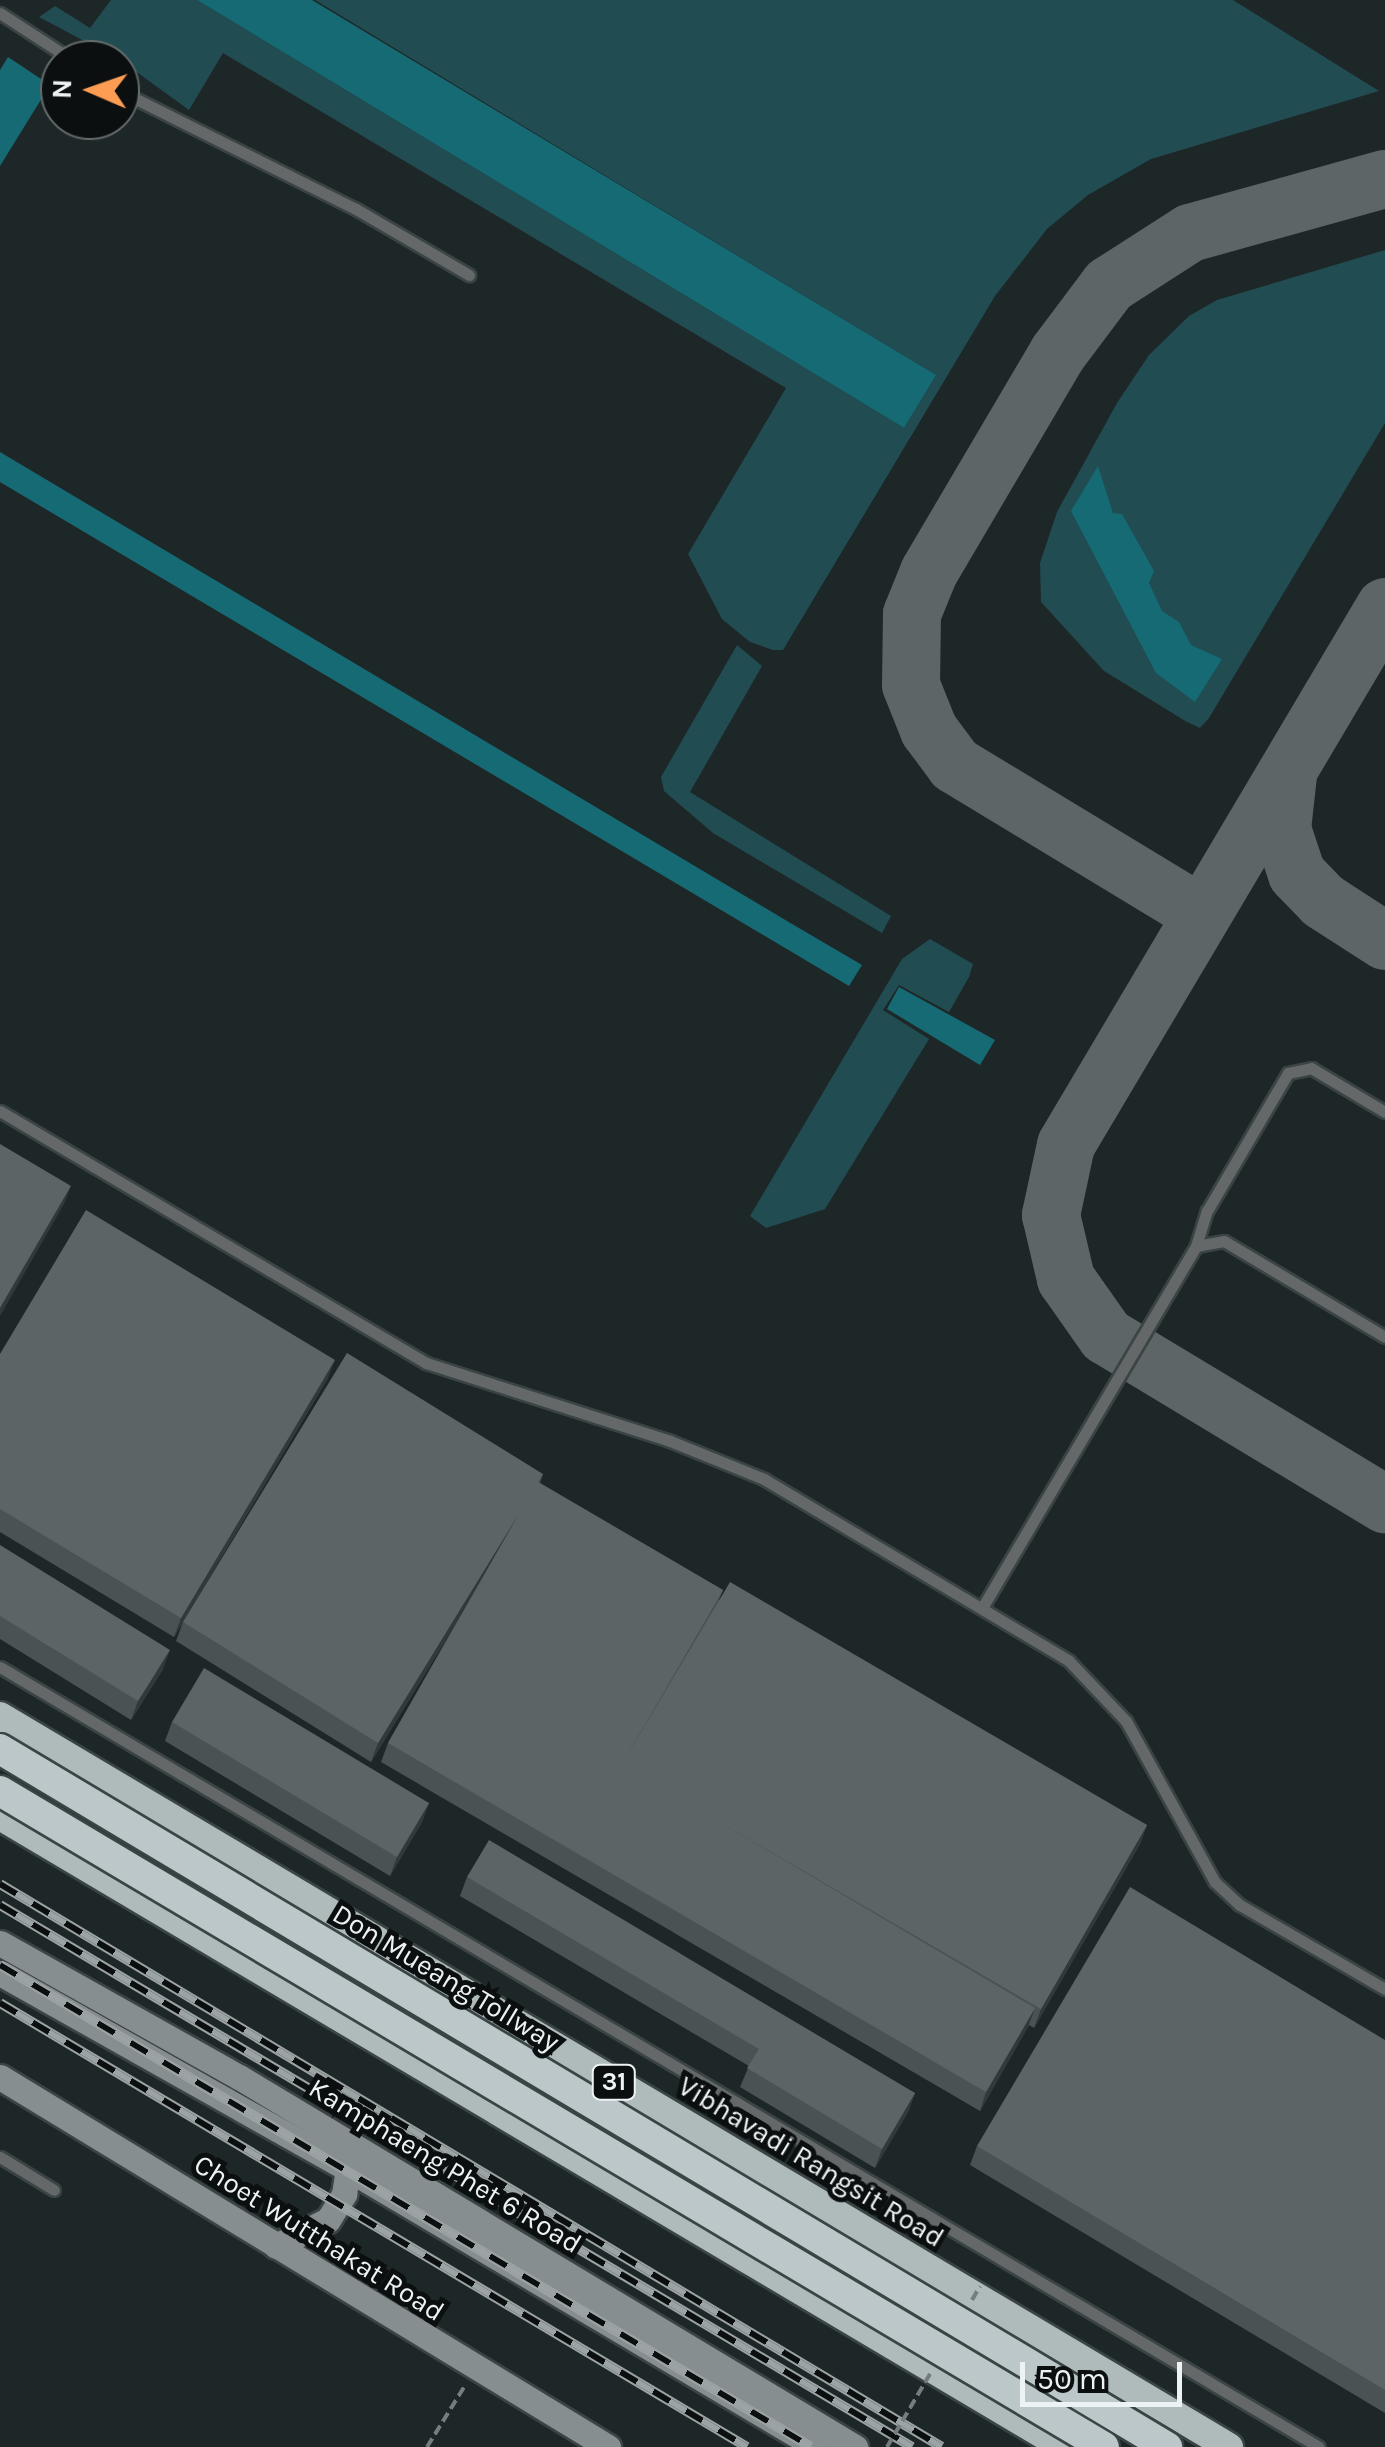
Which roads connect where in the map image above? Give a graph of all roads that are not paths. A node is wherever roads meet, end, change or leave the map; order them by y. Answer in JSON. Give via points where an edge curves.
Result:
{"nodes":[{"id":1,"x":0,"y":13,"type":"edge"},
{"id":2,"x":41,"y":40,"type":"edge"},
{"id":3,"x":140,"y":101,"type":"edge"},
{"id":4,"x":469,"y":276,"type":"dead end"},
{"id":5,"x":0,"y":1110,"type":"edge"},
{"id":6,"x":1385,"y":1112,"type":"edge"},
{"id":7,"x":1196,"y":1246,"type":"junction"},
{"id":8,"x":1385,"y":1337,"type":"edge"},
{"id":9,"x":982,"y":1608,"type":"junction"},
{"id":10,"x":0,"y":1667,"type":"edge"},
{"id":11,"x":0,"y":1716,"type":"edge"},
{"id":12,"x":0,"y":1749,"type":"edge"},
{"id":13,"x":0,"y":1791,"type":"edge"},
{"id":14,"x":0,"y":1816,"type":"edge"},
{"id":15,"x":0,"y":1943,"type":"edge"},
{"id":16,"x":0,"y":1973,"type":"edge"},
{"id":17,"x":1385,"y":1989,"type":"edge"},
{"id":18,"x":0,"y":2077,"type":"edge"},
{"id":19,"x":0,"y":2158,"type":"edge"},
{"id":20,"x":348,"y":2169,"type":"junction"},
{"id":21,"x":54,"y":2190,"type":"dead end"},
{"id":22,"x":276,"y":2246,"type":"junction"},
{"id":23,"x":572,"y":2438,"type":"edge"},
{"id":24,"x":608,"y":2447,"type":"edge"},
{"id":25,"x":817,"y":2447,"type":"edge"},
{"id":26,"x":855,"y":2447,"type":"edge"},
{"id":27,"x":1064,"y":2447,"type":"edge"},
{"id":28,"x":1104,"y":2447,"type":"edge"},
{"id":29,"x":1167,"y":2447,"type":"edge"},
{"id":30,"x":1229,"y":2447,"type":"edge"},
{"id":31,"x":1319,"y":2447,"type":"edge"}],
"edges":[{"from":1,"to":2,"type":"lane"},
{"from":3,"to":4,"type":"lane","via":[[356,208]]},
{"from":5,"to":9,"type":"lane","via":[[426,1363],[764,1478]]},
{"from":6,"to":7,"type":"lane","via":[[1311,1068],[1294,1068],[1207,1211]]},
{"from":7,"to":8,"type":"lane","via":[[1224,1241]]},
{"from":7,"to":9,"type":"lane"},
{"from":9,"to":17,"type":"lane","via":[[1100,1686],[1214,1882],[1240,1905]]},
{"from":10,"to":31,"type":"lane"},
{"from":11,"to":30,"type":"highway","name":"Vibhavadi Rangsit Road","number":"31"},
{"from":12,"to":29,"type":"highway","name":"Don Mueang Tollway","number":"31","bridge":true},
{"from":13,"to":28,"type":"highway","number":"31","bridge":true},
{"from":14,"to":27,"type":"highway"},
{"from":15,"to":26,"type":"main road","name":"Kamphaeng Phet 6 Road","via":[[239,2078]]},
{"from":16,"to":20,"type":"main road","name":"Kamphaeng Phet 6 Road"},
{"from":18,"to":22,"type":"main road","name":"Choet Wutthakat Road"},
{"from":19,"to":21,"type":"lane"},
{"from":20,"to":22,"type":"main road","via":[[328,2220]]},
{"from":20,"to":25,"type":"main road","name":"Kamphaeng Phet 6 Road"},
{"from":22,"to":23,"type":"main road","name":"Choet Wutthakat Road"},
{"from":23,"to":24,"type":"main road","name":"Choet Wutthakat Road"}]}
